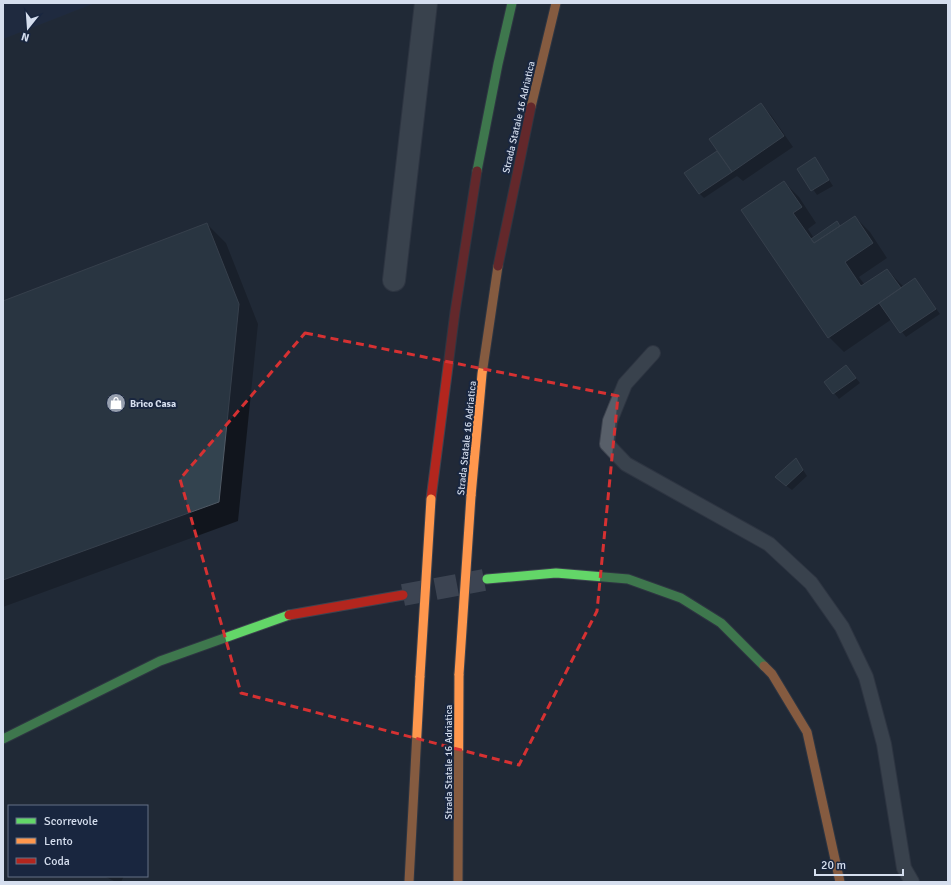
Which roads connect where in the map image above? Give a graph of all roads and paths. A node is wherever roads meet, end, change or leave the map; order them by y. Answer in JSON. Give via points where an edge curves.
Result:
{"nodes":[{"id":1,"x":426,"y":3,"type":"edge"},
{"id":2,"x":512,"y":3,"type":"edge"},
{"id":3,"x":556,"y":3,"type":"edge"},
{"id":4,"x":394,"y":280,"type":"dead end"},
{"id":5,"x":653,"y":353,"type":"dead end"},
{"id":6,"x":487,"y":579,"type":"tunnel mouth"},
{"id":7,"x":403,"y":595,"type":"tunnel mouth"},
{"id":8,"x":3,"y":739,"type":"edge"},
{"id":9,"x":409,"y":882,"type":"edge"},
{"id":10,"x":458,"y":882,"type":"edge"},
{"id":11,"x":840,"y":882,"type":"edge"},
{"id":12,"x":912,"y":882,"type":"edge"}],
"edges":[{"from":1,"to":4,"type":"street"},
{"from":2,"to":9,"type":"main road","bridge":true,"via":[[494,78],[465,250],[431,499]]},
{"from":3,"to":10,"type":"main road","name":"Strada Statale 16 Adriatica","bridge":true,"via":[[500,254],[479,404],[459,674]]},
{"from":5,"to":12,"type":"lane","via":[[625,384],[610,421],[607,444],[626,464],[769,544],[811,583],[842,627],[866,677],[884,744],[904,868]]},
{"from":6,"to":11,"type":"main road","via":[[556,573],[628,579],[681,598],[721,623],[772,674],[807,732]]},
{"from":7,"to":8,"type":"main road","via":[[289,615],[160,661]]}]}
